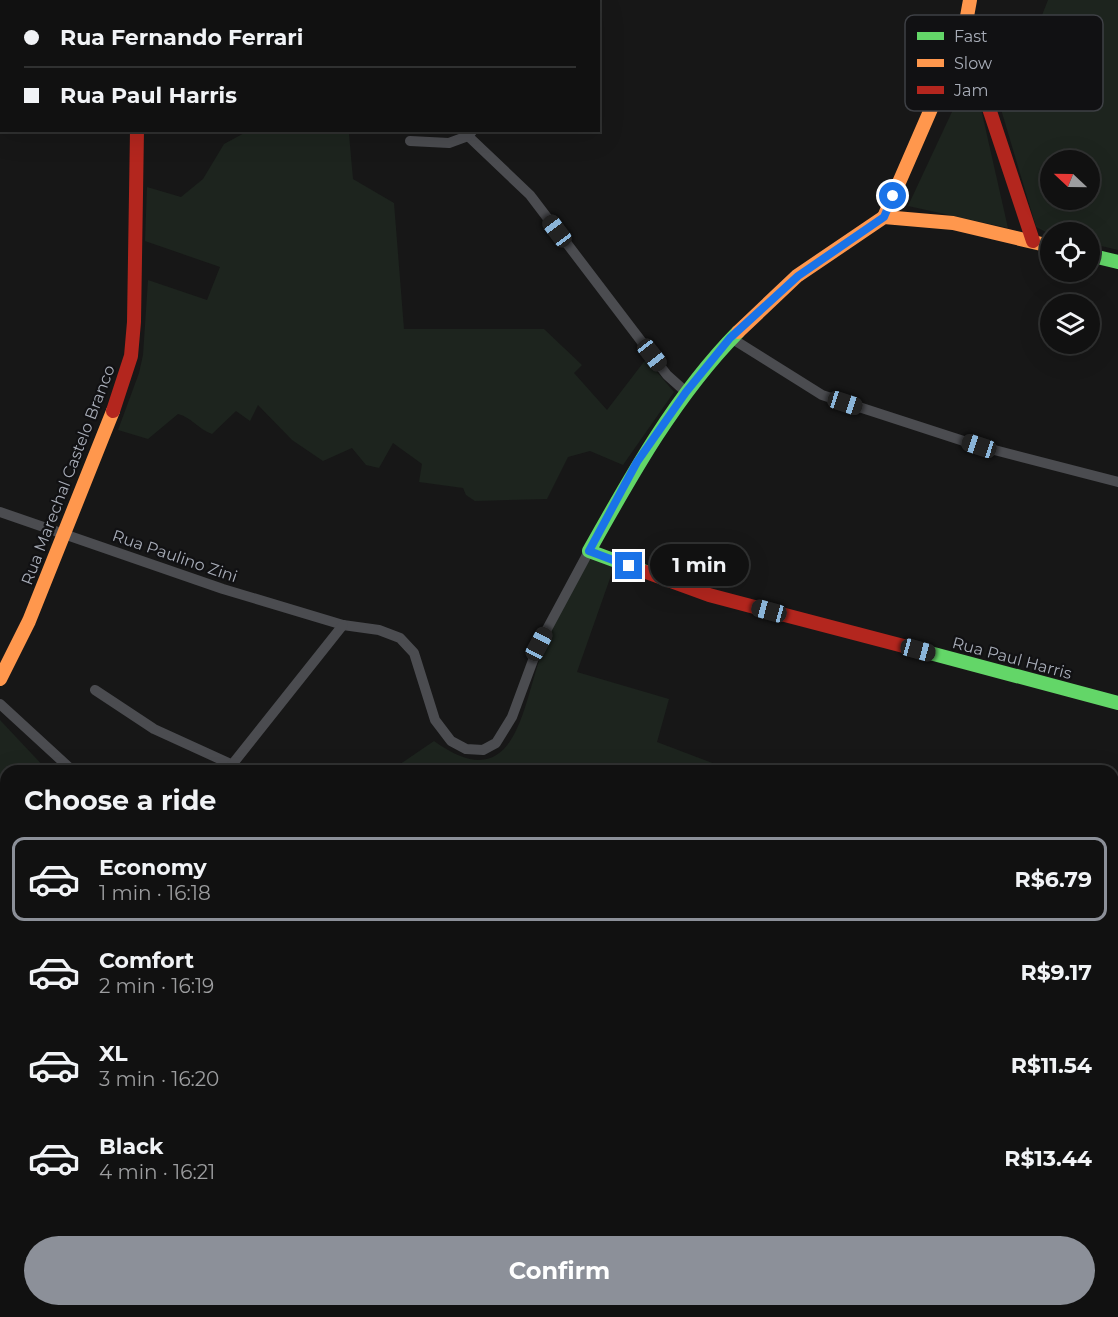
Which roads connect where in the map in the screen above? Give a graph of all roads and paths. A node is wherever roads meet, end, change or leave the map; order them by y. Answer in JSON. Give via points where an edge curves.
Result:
{"nodes":[{"id":1,"x":970,"y":0,"type":"edge"},
{"id":2,"x":967,"y":15,"type":"edge"},
{"id":3,"x":930,"y":111,"type":"edge"},
{"id":4,"x":990,"y":111,"type":"edge"},
{"id":5,"x":136,"y":132,"type":"edge"},
{"id":6,"x":471,"y":133,"type":"edge"},
{"id":7,"x":410,"y":141,"type":"dead end"},
{"id":8,"x":884,"y":217,"type":"junction"},
{"id":9,"x":1033,"y":242,"type":"junction"},
{"id":10,"x":1040,"y":244,"type":"edge"},
{"id":11,"x":1100,"y":258,"type":"edge"},
{"id":12,"x":1118,"y":262,"type":"edge"},
{"id":13,"x":730,"y":338,"type":"junction"},
{"id":14,"x":686,"y":392,"type":"junction"},
{"id":15,"x":1118,"y":482,"type":"edge"},
{"id":16,"x":0,"y":512,"type":"edge"},
{"id":17,"x":61,"y":535,"type":"junction"},
{"id":18,"x":589,"y":551,"type":"junction"},
{"id":19,"x":343,"y":625,"type":"junction"},
{"id":20,"x":0,"y":679,"type":"edge"},
{"id":21,"x":95,"y":690,"type":"dead end"},
{"id":22,"x":1118,"y":703,"type":"edge"},
{"id":23,"x":0,"y":705,"type":"edge"},
{"id":24,"x":66,"y":765,"type":"edge"},
{"id":25,"x":224,"y":765,"type":"edge"},
{"id":26,"x":232,"y":765,"type":"edge"}],
"edges":[{"from":1,"to":2,"type":"street"},
{"from":3,"to":8,"type":"street"},
{"from":4,"to":9,"type":"street"},
{"from":5,"to":17,"type":"street","name":"Rua Marechal Castelo Branco","via":[[131,356],[125,381]]},
{"from":6,"to":7,"type":"street","via":[[449,144]]},
{"from":6,"to":14,"type":"street","via":[[530,195],[667,375]]},
{"from":8,"to":9,"type":"street","via":[[953,224]]},
{"from":8,"to":13,"type":"street","via":[[798,276]]},
{"from":9,"to":10,"type":"street"},
{"from":11,"to":12,"type":"street"},
{"from":13,"to":14,"type":"street"},
{"from":13,"to":15,"type":"street","via":[[822,395],[979,446]]},
{"from":14,"to":18,"type":"street","via":[[636,465]]},
{"from":16,"to":17,"type":"street","name":"Rua Paulino Zini"},
{"from":17,"to":19,"type":"street","name":"Rua Paulino Zini"},
{"from":17,"to":20,"type":"street","name":"Rua Marechal Castelo Branco","via":[[29,621]]},
{"from":18,"to":19,"type":"street","name":"Rua Paulino Zini","via":[[539,644],[512,717],[496,742],[483,750],[466,749],[451,741],[440,727],[414,653],[400,639],[379,630]]},
{"from":18,"to":22,"type":"street","name":"Rua Paul Harris","via":[[709,595]]},
{"from":19,"to":26,"type":"street"},
{"from":21,"to":25,"type":"street","via":[[154,729]]},
{"from":23,"to":24,"type":"street"}]}
